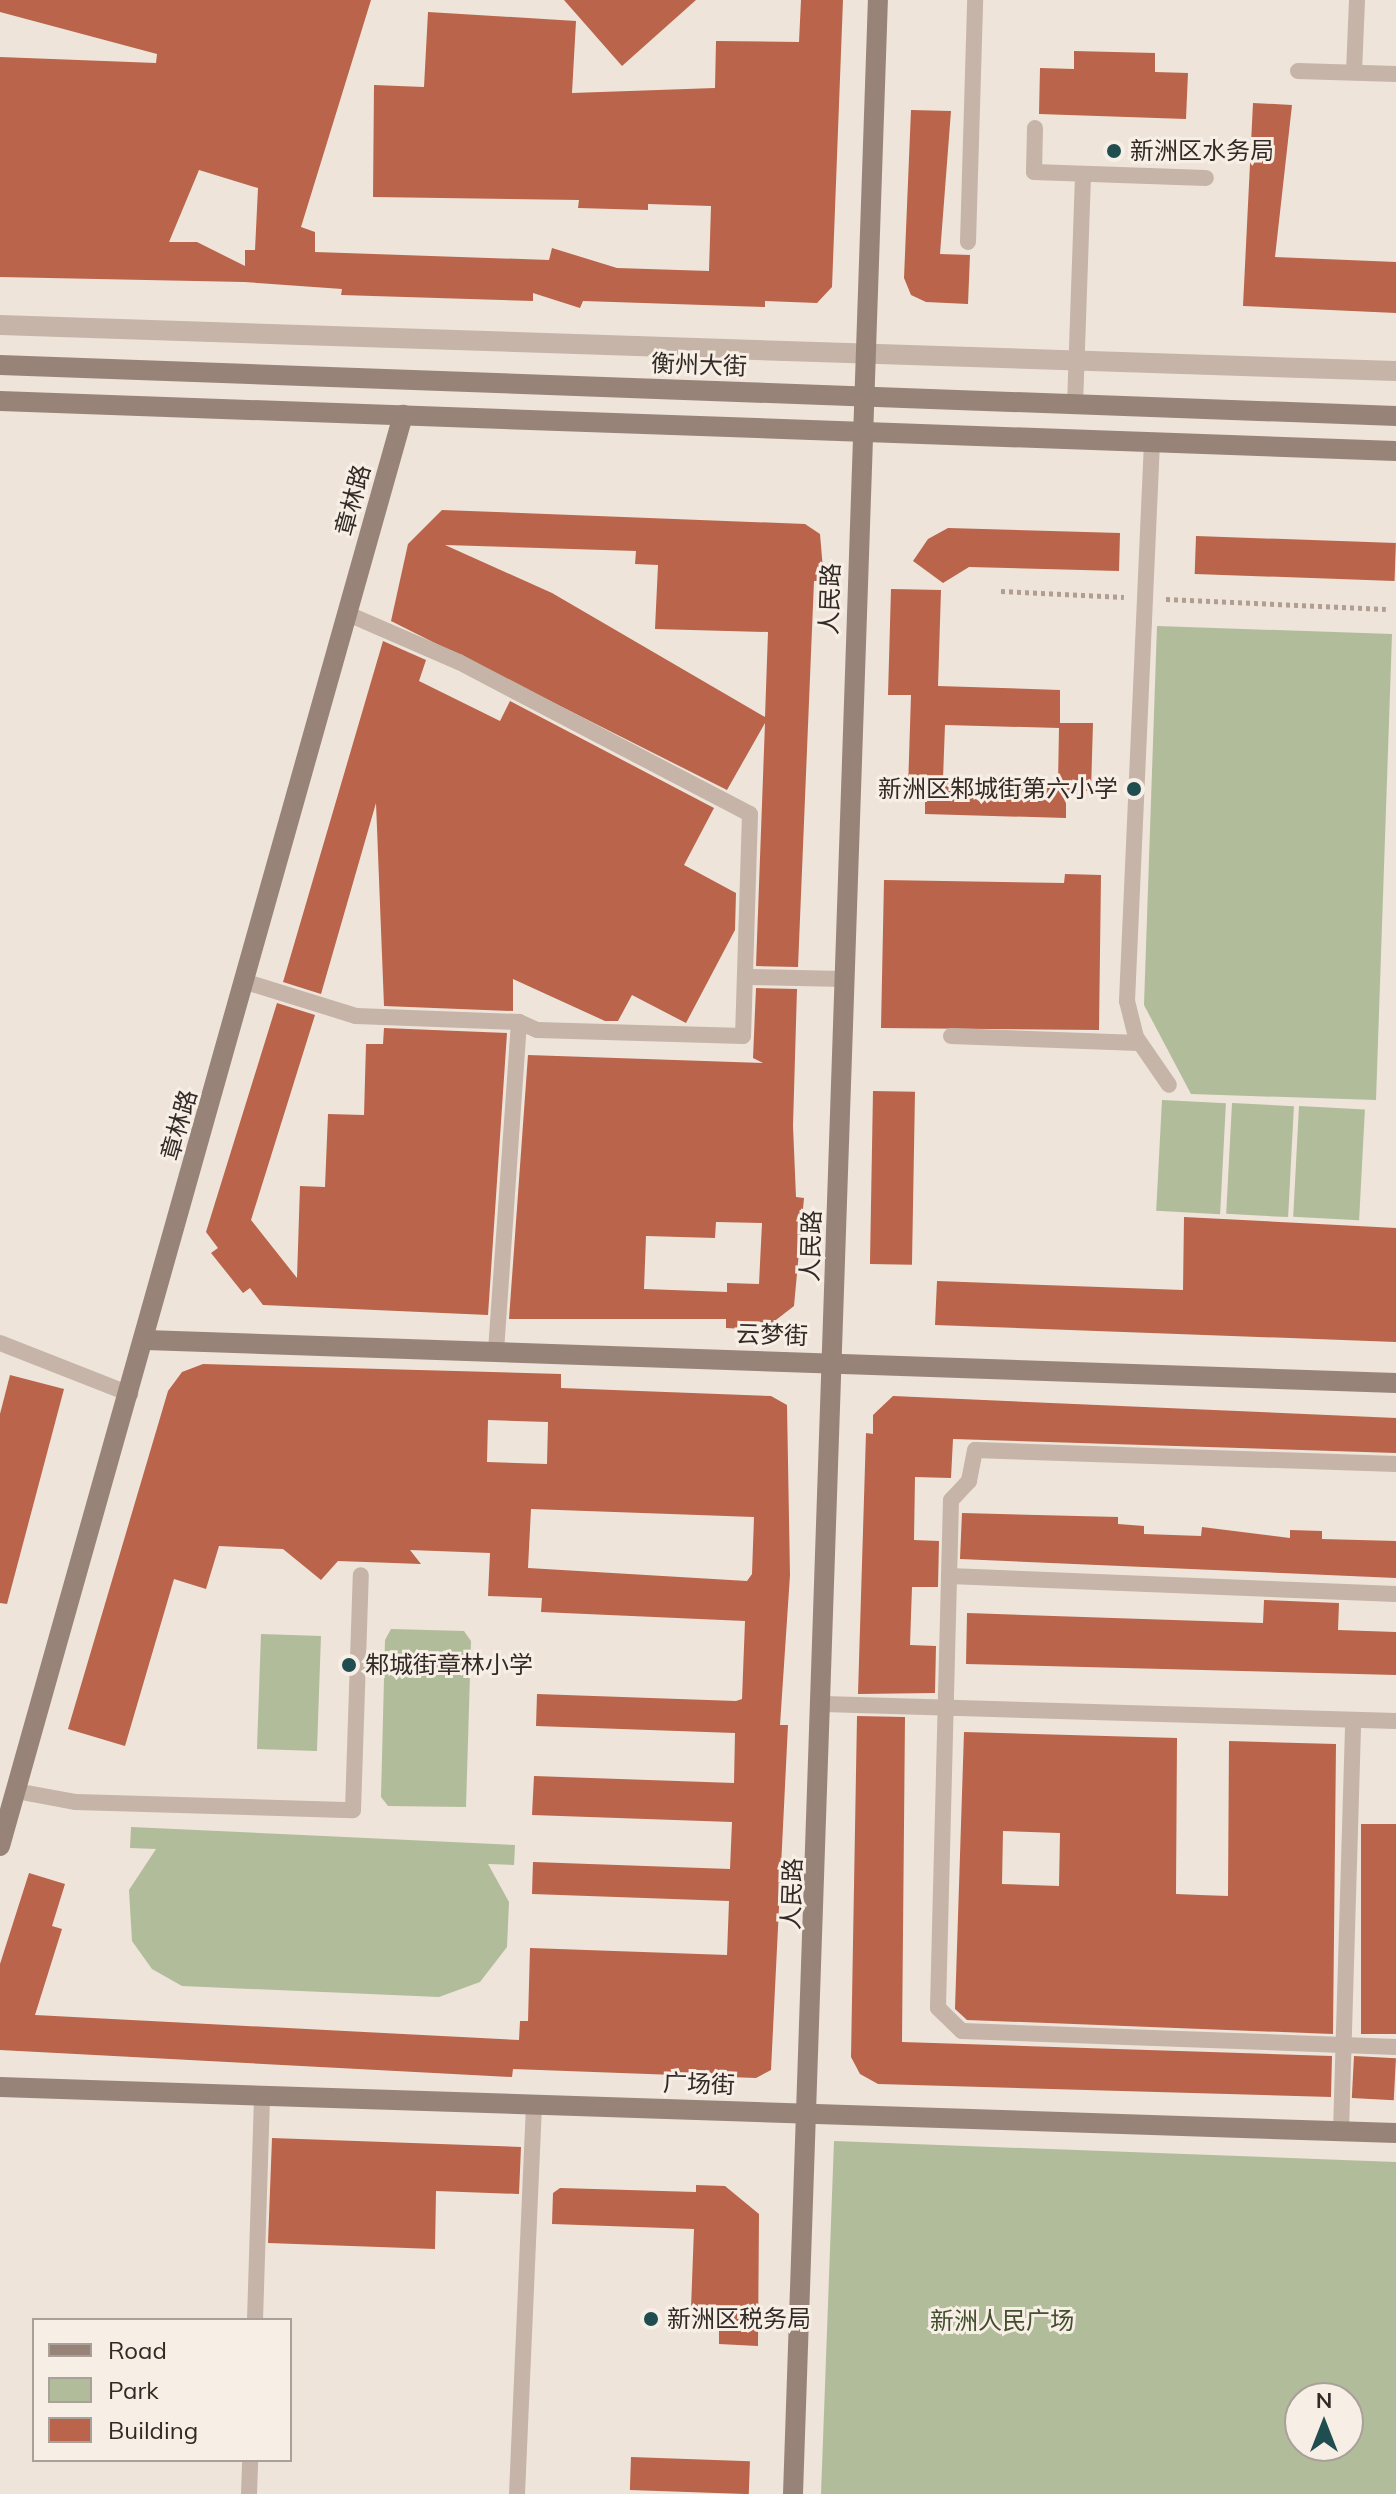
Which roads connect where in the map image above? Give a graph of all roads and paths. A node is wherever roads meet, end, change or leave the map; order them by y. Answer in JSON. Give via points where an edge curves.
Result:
{"nodes":[{"id":1,"x":878,"y":0,"type":"edge"},
{"id":2,"x":975,"y":0,"type":"edge"},
{"id":3,"x":1357,"y":0,"type":"edge"},
{"id":4,"x":1298,"y":71,"type":"dead end"},
{"id":5,"x":1354,"y":72,"type":"junction"},
{"id":6,"x":1396,"y":74,"type":"edge"},
{"id":7,"x":1035,"y":128,"type":"dead end"},
{"id":8,"x":1083,"y":174,"type":"junction"},
{"id":9,"x":1206,"y":178,"type":"dead end"},
{"id":10,"x":968,"y":242,"type":"dead end"},
{"id":11,"x":0,"y":325,"type":"edge"},
{"id":12,"x":863,"y":352,"type":"junction"},
{"id":13,"x":1077,"y":360,"type":"junction"},
{"id":14,"x":0,"y":365,"type":"edge"},
{"id":15,"x":1396,"y":371,"type":"edge"},
{"id":16,"x":862,"y":397,"type":"junction"},
{"id":17,"x":0,"y":401,"type":"edge"},
{"id":18,"x":1075,"y":405,"type":"junction"},
{"id":19,"x":403,"y":415,"type":"junction"},
{"id":20,"x":1396,"y":416,"type":"edge"},
{"id":21,"x":861,"y":432,"type":"junction"},
{"id":22,"x":1152,"y":442,"type":"junction"},
{"id":23,"x":1396,"y":451,"type":"edge"},
{"id":24,"x":1001,"y":591,"type":"dead end"},
{"id":25,"x":1145,"y":598,"type":"junction"},
{"id":26,"x":1386,"y":609,"type":"dead end"},
{"id":27,"x":348,"y":614,"type":"junction"},
{"id":28,"x":745,"y":977,"type":"junction"},
{"id":29,"x":845,"y":979,"type":"junction"},
{"id":30,"x":246,"y":982,"type":"junction"},
{"id":31,"x":519,"y":1022,"type":"junction"},
{"id":32,"x":951,"y":1036,"type":"dead end"},
{"id":33,"x":1139,"y":1043,"type":"junction"},
{"id":34,"x":1169,"y":1085,"type":"dead end"},
{"id":35,"x":146,"y":1340,"type":"junction"},
{"id":36,"x":0,"y":1343,"type":"edge"},
{"id":37,"x":496,"y":1352,"type":"junction"},
{"id":38,"x":834,"y":1363,"type":"junction"},
{"id":39,"x":1396,"y":1383,"type":"edge"},
{"id":40,"x":130,"y":1394,"type":"junction"},
{"id":41,"x":1396,"y":1464,"type":"edge"},
{"id":42,"x":361,"y":1575,"type":"dead end"},
{"id":43,"x":949,"y":1576,"type":"junction"},
{"id":44,"x":1396,"y":1594,"type":"edge"},
{"id":45,"x":824,"y":1704,"type":"junction"},
{"id":46,"x":946,"y":1708,"type":"junction"},
{"id":47,"x":1353,"y":1720,"type":"junction"},
{"id":48,"x":1396,"y":1721,"type":"edge"},
{"id":49,"x":16,"y":1791,"type":"junction"},
{"id":50,"x":1,"y":1838,"type":"edge"},
{"id":51,"x":1344,"y":2045,"type":"junction"},
{"id":52,"x":1396,"y":2047,"type":"edge"},
{"id":53,"x":0,"y":2087,"type":"edge"},
{"id":54,"x":262,"y":2096,"type":"junction"},
{"id":55,"x":534,"y":2105,"type":"junction"},
{"id":56,"x":810,"y":2114,"type":"junction"},
{"id":57,"x":1341,"y":2132,"type":"junction"},
{"id":58,"x":1396,"y":2133,"type":"edge"},
{"id":59,"x":255,"y":2318,"type":"edge"},
{"id":60,"x":250,"y":2462,"type":"edge"},
{"id":61,"x":249,"y":2494,"type":"edge"},
{"id":62,"x":517,"y":2494,"type":"edge"},
{"id":63,"x":793,"y":2494,"type":"edge"}],
"edges":[{"from":1,"to":12,"type":"street","name":"人民路"},
{"from":2,"to":10,"type":"lane"},
{"from":3,"to":5,"type":"lane"},
{"from":4,"to":5,"type":"lane"},
{"from":5,"to":6,"type":"lane"},
{"from":7,"to":8,"type":"lane","via":[[1034,172]]},
{"from":8,"to":9,"type":"lane"},
{"from":8,"to":13,"type":"lane"},
{"from":11,"to":12,"type":"street"},
{"from":12,"to":13,"type":"street"},
{"from":12,"to":16,"type":"street","name":"人民路"},
{"from":13,"to":15,"type":"street"},
{"from":13,"to":18,"type":"lane"},
{"from":14,"to":16,"type":"street","name":"衡州大街"},
{"from":16,"to":18,"type":"street","name":"衡州大街"},
{"from":16,"to":21,"type":"street","name":"人民路"},
{"from":17,"to":19,"type":"street"},
{"from":18,"to":20,"type":"street","name":"衡州大街"},
{"from":19,"to":21,"type":"street"},
{"from":19,"to":27,"type":"street","name":"章林路"},
{"from":21,"to":22,"type":"street"},
{"from":21,"to":29,"type":"street","name":"人民路"},
{"from":22,"to":23,"type":"street"},
{"from":22,"to":25,"type":"lane"},
{"from":24,"to":25,"type":"path"},
{"from":25,"to":26,"type":"path"},
{"from":25,"to":33,"type":"lane","via":[[1127,1001]]},
{"from":27,"to":28,"type":"lane","via":[[459,662],[750,814]]},
{"from":27,"to":30,"type":"street","name":"章林路"},
{"from":28,"to":29,"type":"lane"},
{"from":28,"to":31,"type":"lane","via":[[743,1036],[537,1030]]},
{"from":29,"to":38,"type":"street","name":"人民路"},
{"from":30,"to":31,"type":"lane","via":[[356,1016]]},
{"from":30,"to":35,"type":"street","name":"章林路"},
{"from":31,"to":37,"type":"lane"},
{"from":32,"to":33,"type":"lane"},
{"from":33,"to":34,"type":"lane"},
{"from":35,"to":37,"type":"street","name":"云梦街"},
{"from":35,"to":40,"type":"street","name":"章林路"},
{"from":36,"to":40,"type":"lane"},
{"from":37,"to":38,"type":"street","name":"云梦街"},
{"from":38,"to":39,"type":"street","name":"云梦街"},
{"from":38,"to":45,"type":"street","name":"人民路"},
{"from":40,"to":49,"type":"street","name":"章林路"},
{"from":41,"to":43,"type":"lane","via":[[975,1450],[969,1481],[951,1500]]},
{"from":42,"to":49,"type":"lane","via":[[353,1810],[76,1802]]},
{"from":43,"to":44,"type":"lane"},
{"from":43,"to":46,"type":"lane"},
{"from":45,"to":46,"type":"lane"},
{"from":45,"to":56,"type":"street","name":"人民路"},
{"from":46,"to":47,"type":"lane"},
{"from":46,"to":51,"type":"lane","via":[[938,2008],[947,2024],[962,2031]]},
{"from":47,"to":48,"type":"lane"},
{"from":47,"to":51,"type":"lane"},
{"from":49,"to":50,"type":"street","name":"章林路"},
{"from":51,"to":52,"type":"lane"},
{"from":51,"to":57,"type":"lane"},
{"from":53,"to":54,"type":"street","name":"广场街"},
{"from":54,"to":55,"type":"street","name":"广场街"},
{"from":54,"to":59,"type":"lane"},
{"from":55,"to":56,"type":"street","name":"广场街"},
{"from":55,"to":62,"type":"lane"},
{"from":56,"to":57,"type":"street","name":"广场街"},
{"from":56,"to":63,"type":"street","name":"人民路"},
{"from":57,"to":58,"type":"street","name":"广场街"},
{"from":60,"to":61,"type":"lane"}]}
